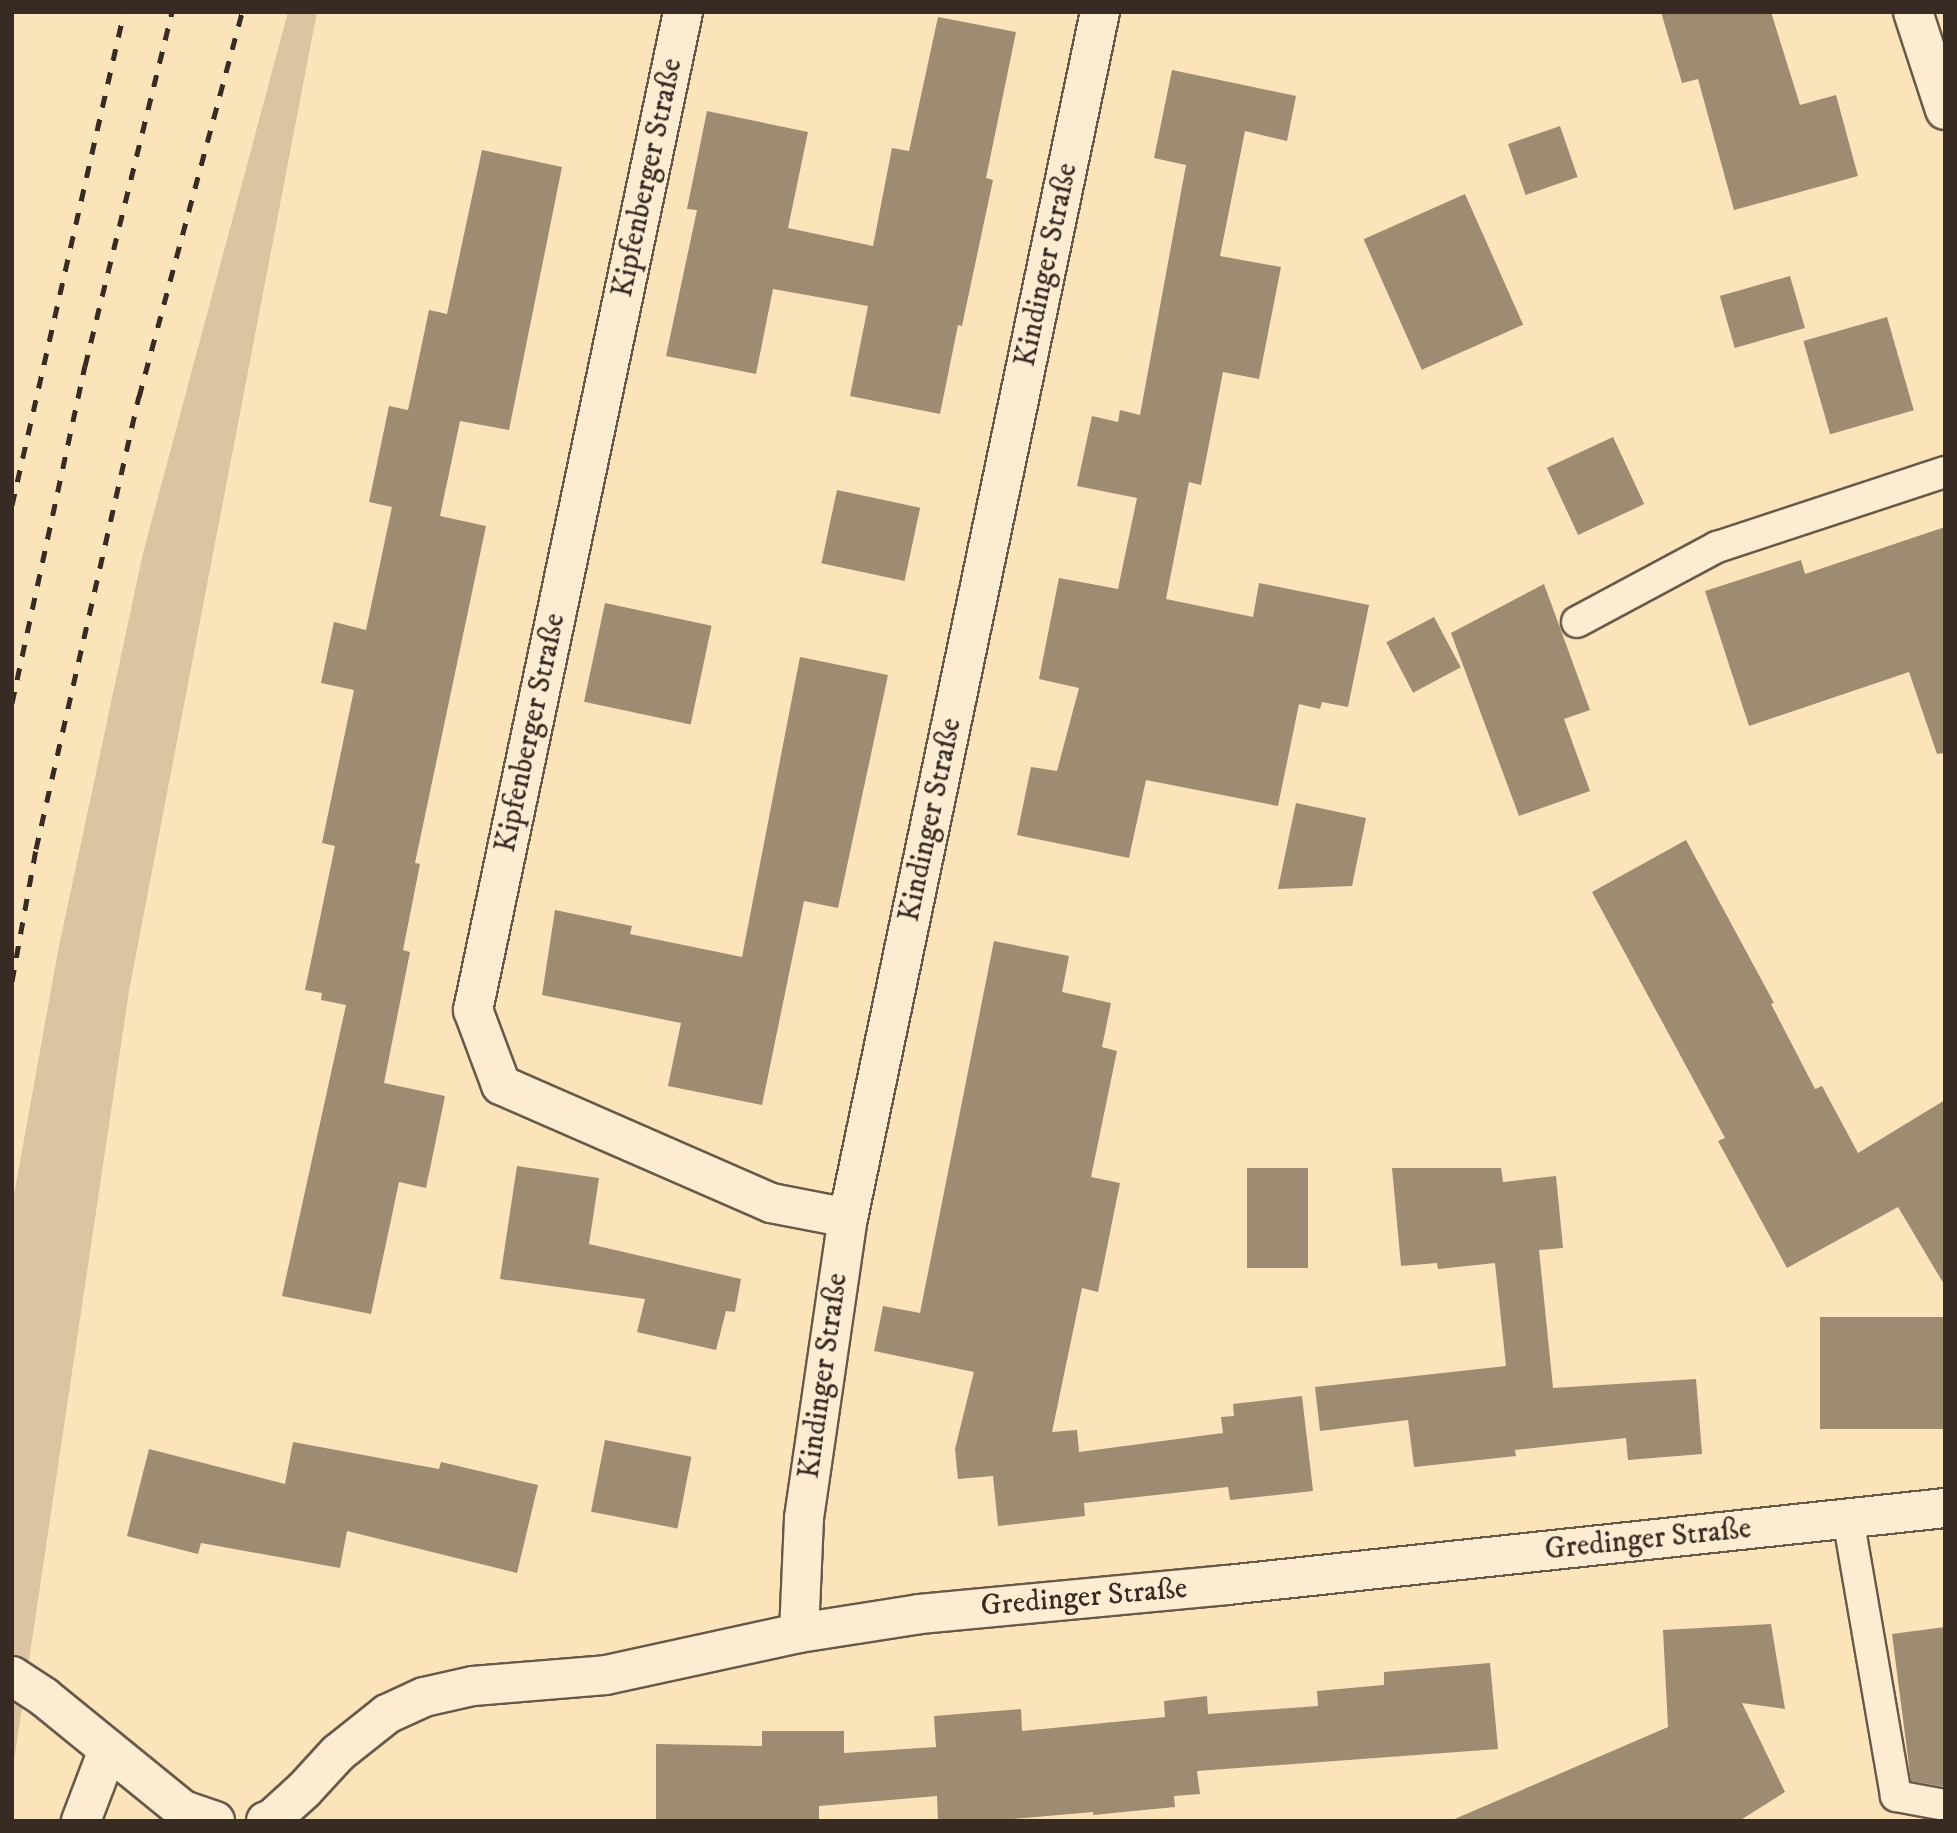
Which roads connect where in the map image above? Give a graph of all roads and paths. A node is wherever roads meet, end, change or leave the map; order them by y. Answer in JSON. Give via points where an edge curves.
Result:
{"nodes":[{"id":1,"x":683,"y":12,"type":"edge"},
{"id":2,"x":1100,"y":12,"type":"edge"},
{"id":3,"x":1913,"y":12,"type":"edge"},
{"id":4,"x":1945,"y":110,"type":"edge"},
{"id":5,"x":1945,"y":472,"type":"edge"},
{"id":6,"x":1577,"y":622,"type":"dead end"},
{"id":7,"x":848,"y":1218,"type":"junction"},
{"id":8,"x":1945,"y":1508,"type":"edge"},
{"id":9,"x":1848,"y":1518,"type":"junction"},
{"id":10,"x":799,"y":1633,"type":"junction"},
{"id":11,"x":12,"y":1676,"type":"edge"},
{"id":12,"x":108,"y":1750,"type":"junction"},
{"id":13,"x":1945,"y":1805,"type":"edge"},
{"id":14,"x":271,"y":1820,"type":"edge"},
{"id":15,"x":82,"y":1821,"type":"edge"},
{"id":16,"x":215,"y":1821,"type":"edge"}],
"edges":[{"from":1,"to":7,"type":"street","name":"Kipfenberger Straße","via":[[473,1010],[501,1085],[771,1203]]},
{"from":2,"to":7,"type":"street","name":"Kindinger Straße"},
{"from":3,"to":4,"type":"street"},
{"from":5,"to":6,"type":"lane","via":[[1717,547]]},
{"from":7,"to":10,"type":"street","name":"Kindinger Straße","via":[[804,1518]]},
{"from":8,"to":9,"type":"street","name":"Gredinger Straße"},
{"from":9,"to":10,"type":"street","name":"Gredinger Straße","via":[[920,1614]]},
{"from":9,"to":13,"type":"lane","via":[[1896,1796]]},
{"from":10,"to":14,"type":"street","name":"Gredinger Straße","via":[[606,1675],[473,1686],[424,1697],[387,1714],[338,1753]]},
{"from":11,"to":12,"type":"street"},
{"from":12,"to":15,"type":"street"},
{"from":12,"to":16,"type":"street","via":[[183,1810]]}]}
